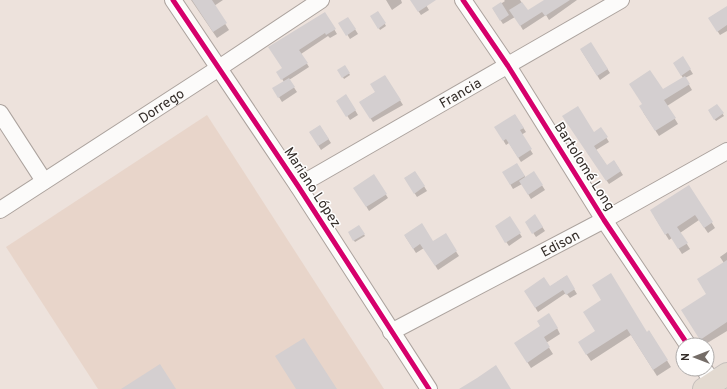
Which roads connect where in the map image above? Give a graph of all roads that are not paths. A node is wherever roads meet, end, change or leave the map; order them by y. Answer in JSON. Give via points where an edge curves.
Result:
{"nodes":[{"id":1,"x":173,"y":0,"type":"edge"},
{"id":2,"x":321,"y":0,"type":"edge"},
{"id":3,"x":463,"y":0,"type":"edge"},
{"id":4,"x":621,"y":0,"type":"edge"},
{"id":5,"x":508,"y":66,"type":"junction"},
{"id":6,"x":218,"y":68,"type":"junction"},
{"id":7,"x":0,"y":113,"type":"edge"},
{"id":8,"x":727,"y":151,"type":"edge"},
{"id":9,"x":44,"y":181,"type":"junction"},
{"id":10,"x":298,"y":186,"type":"junction"},
{"id":11,"x":0,"y":210,"type":"edge"},
{"id":12,"x":604,"y":220,"type":"junction"},
{"id":13,"x":392,"y":332,"type":"junction"},
{"id":14,"x":683,"y":337,"type":"edge"},
{"id":15,"x":429,"y":389,"type":"edge"}],
"edges":[{"from":1,"to":6,"type":"street","name":"Mariano López"},
{"from":2,"to":6,"type":"street","name":"Dorrego"},
{"from":3,"to":5,"type":"street","name":"Bartolomé Long"},
{"from":4,"to":5,"type":"street","name":"Francia"},
{"from":5,"to":10,"type":"street","name":"Francia"},
{"from":5,"to":12,"type":"street","name":"Bartolomé Long"},
{"from":6,"to":9,"type":"street","name":"Dorrego"},
{"from":6,"to":10,"type":"street","name":"Mariano López"},
{"from":7,"to":9,"type":"street"},
{"from":8,"to":12,"type":"street","name":"Edison"},
{"from":9,"to":11,"type":"street","name":"Dorrego"},
{"from":10,"to":13,"type":"street","name":"Mariano López"},
{"from":12,"to":13,"type":"street","name":"Edison"},
{"from":12,"to":14,"type":"street","name":"Bartolomé Long"},
{"from":13,"to":15,"type":"street","name":"Mariano López"}]}
